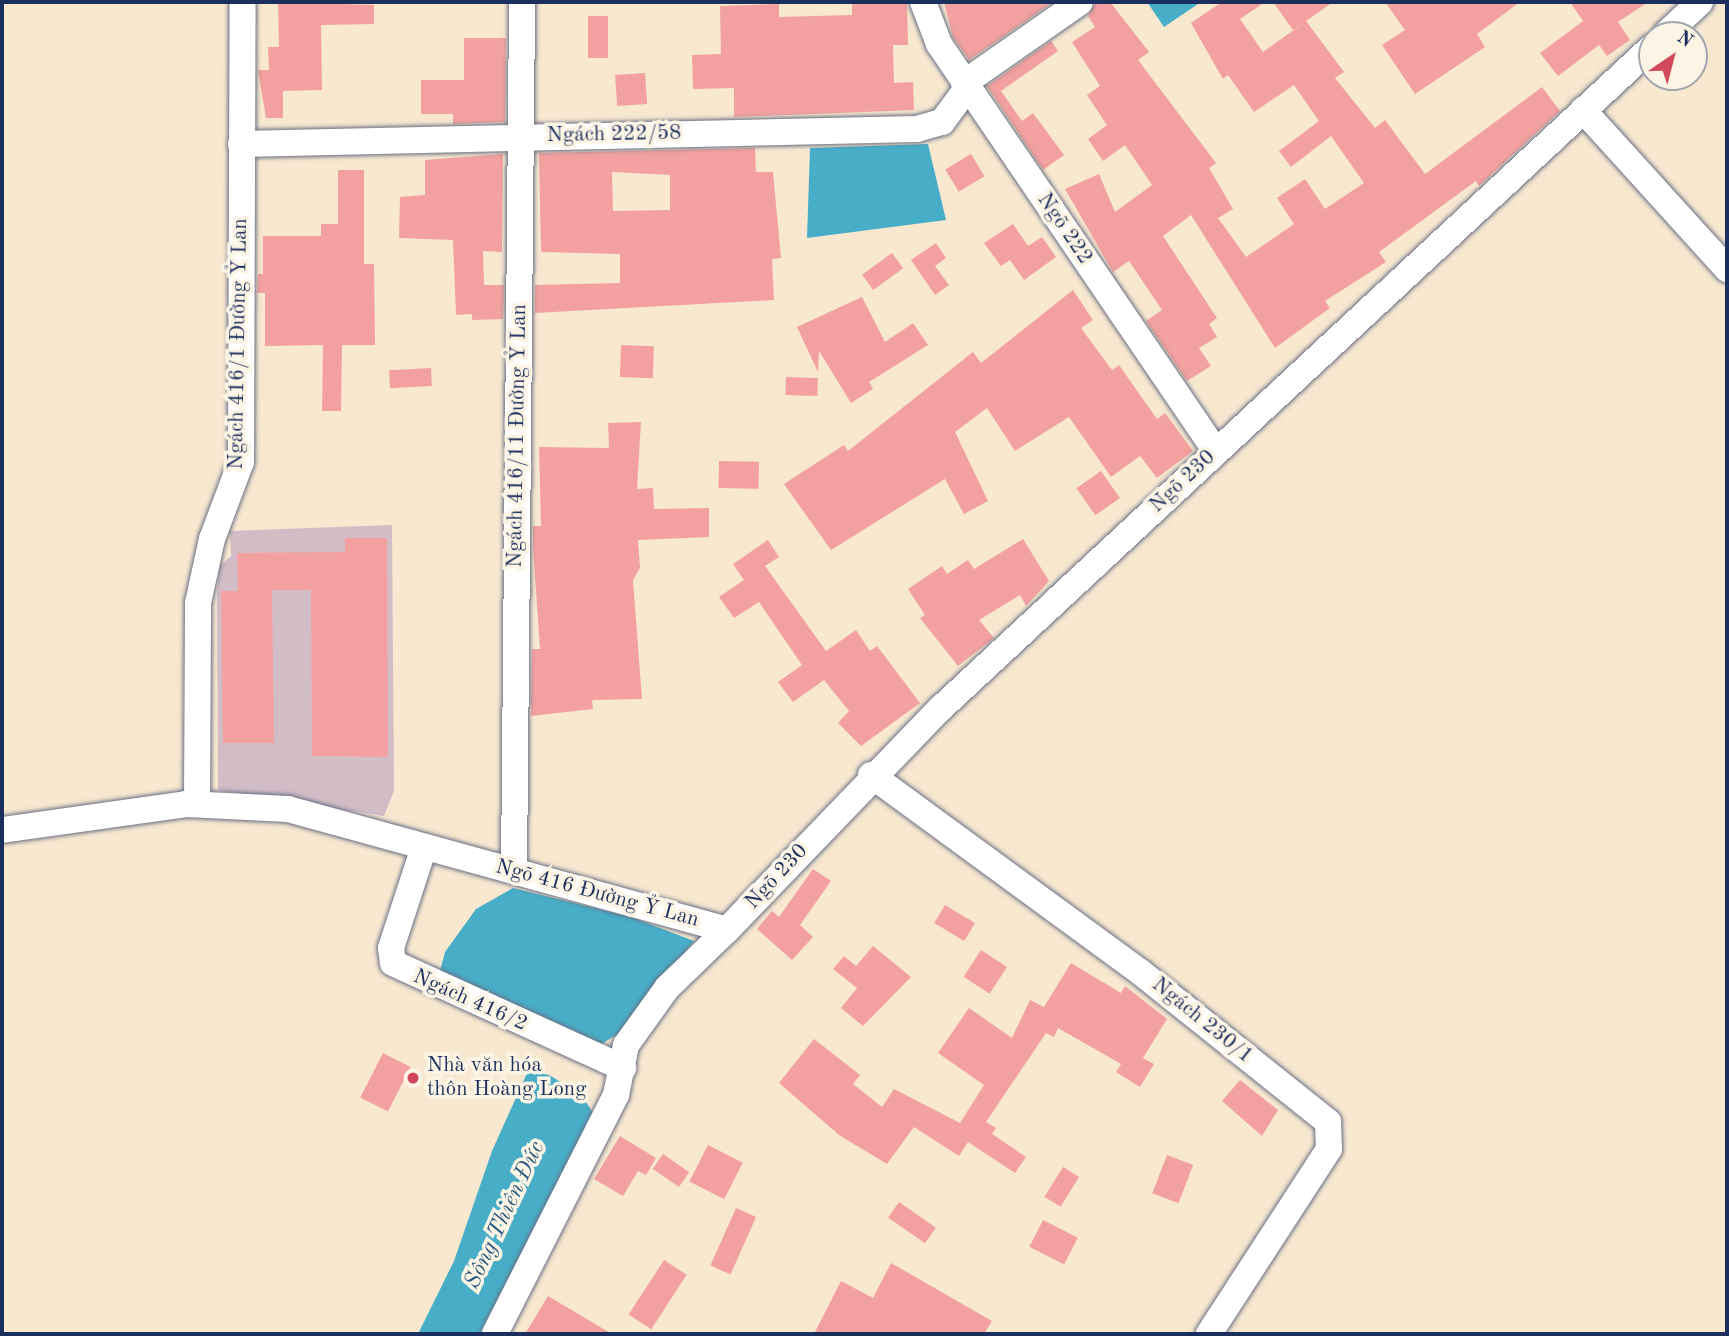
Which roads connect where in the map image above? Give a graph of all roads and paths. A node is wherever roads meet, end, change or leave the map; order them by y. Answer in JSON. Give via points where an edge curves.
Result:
{"nodes":[{"id":1,"x":243,"y":2,"type":"edge"},
{"id":2,"x":522,"y":2,"type":"edge"},
{"id":3,"x":923,"y":2,"type":"edge"},
{"id":4,"x":1080,"y":2,"type":"edge"},
{"id":5,"x":1700,"y":2,"type":"edge"},
{"id":6,"x":1680,"y":21,"type":"edge"},
{"id":7,"x":1638,"y":60,"type":"edge"},
{"id":8,"x":966,"y":85,"type":"junction"},
{"id":9,"x":1583,"y":110,"type":"junction"},
{"id":10,"x":522,"y":137,"type":"junction"},
{"id":11,"x":241,"y":144,"type":"junction"},
{"id":12,"x":1727,"y":269,"type":"edge"},
{"id":13,"x":1216,"y":452,"type":"junction"},
{"id":14,"x":872,"y":775,"type":"junction"},
{"id":15,"x":197,"y":804,"type":"junction"},
{"id":16,"x":2,"y":830,"type":"edge"},
{"id":17,"x":424,"y":846,"type":"junction"},
{"id":18,"x":514,"y":871,"type":"junction"},
{"id":19,"x":727,"y":930,"type":"junction"},
{"id":20,"x":623,"y":1068,"type":"junction"},
{"id":21,"x":495,"y":1334,"type":"edge"},
{"id":22,"x":1209,"y":1334,"type":"edge"}],
"edges":[{"from":1,"to":11,"type":"street","name":"Ngách 416/1 Đường Ỷ Lan"},
{"from":2,"to":10,"type":"street","name":"Ngách 416/11 Đường Ỷ Lan"},
{"from":3,"to":8,"type":"street","name":"Ngõ 222","via":[[939,44]]},
{"from":4,"to":8,"type":"street","name":"Ngách 222/58"},
{"from":5,"to":6,"type":"street"},
{"from":7,"to":9,"type":"street","name":"Ngõ 230"},
{"from":8,"to":10,"type":"street","name":"Ngách 222/58","via":[[942,122],[917,129]]},
{"from":8,"to":13,"type":"street","name":"Ngõ 222"},
{"from":9,"to":12,"type":"street"},
{"from":9,"to":13,"type":"street","name":"Ngõ 230"},
{"from":10,"to":11,"type":"street","name":"Ngách 222/58"},
{"from":10,"to":18,"type":"street","name":"Ngách 416/11 Đường Ỷ Lan"},
{"from":11,"to":15,"type":"street","name":"Ngách 416/1 Đường Ỷ Lan","via":[[241,462],[212,539],[198,603]]},
{"from":13,"to":14,"type":"street","name":"Ngõ 230"},
{"from":14,"to":19,"type":"street","name":"Ngõ 230"},
{"from":14,"to":22,"type":"street","name":"Ngách 230/1","via":[[1139,971],[1328,1122],[1329,1149]]},
{"from":15,"to":16,"type":"street","name":"Ngõ 416 Đường Ỷ Lan"},
{"from":15,"to":17,"type":"street","name":"Ngõ 416 Đường Ỷ Lan","via":[[288,809]]},
{"from":17,"to":18,"type":"street","name":"Ngõ 416 Đường Ỷ Lan"},
{"from":17,"to":20,"type":"street","name":"Ngách 416/2","via":[[391,948],[393,963]]},
{"from":18,"to":19,"type":"street","name":"Ngõ 416 Đường Ỷ Lan"},
{"from":19,"to":20,"type":"street","name":"Ngõ 416 Đường Ỷ Lan","via":[[650,1009],[626,1045]]},
{"from":20,"to":21,"type":"street","name":"Ngõ 416 Đường Ỷ Lan","via":[[616,1095]]}]}
